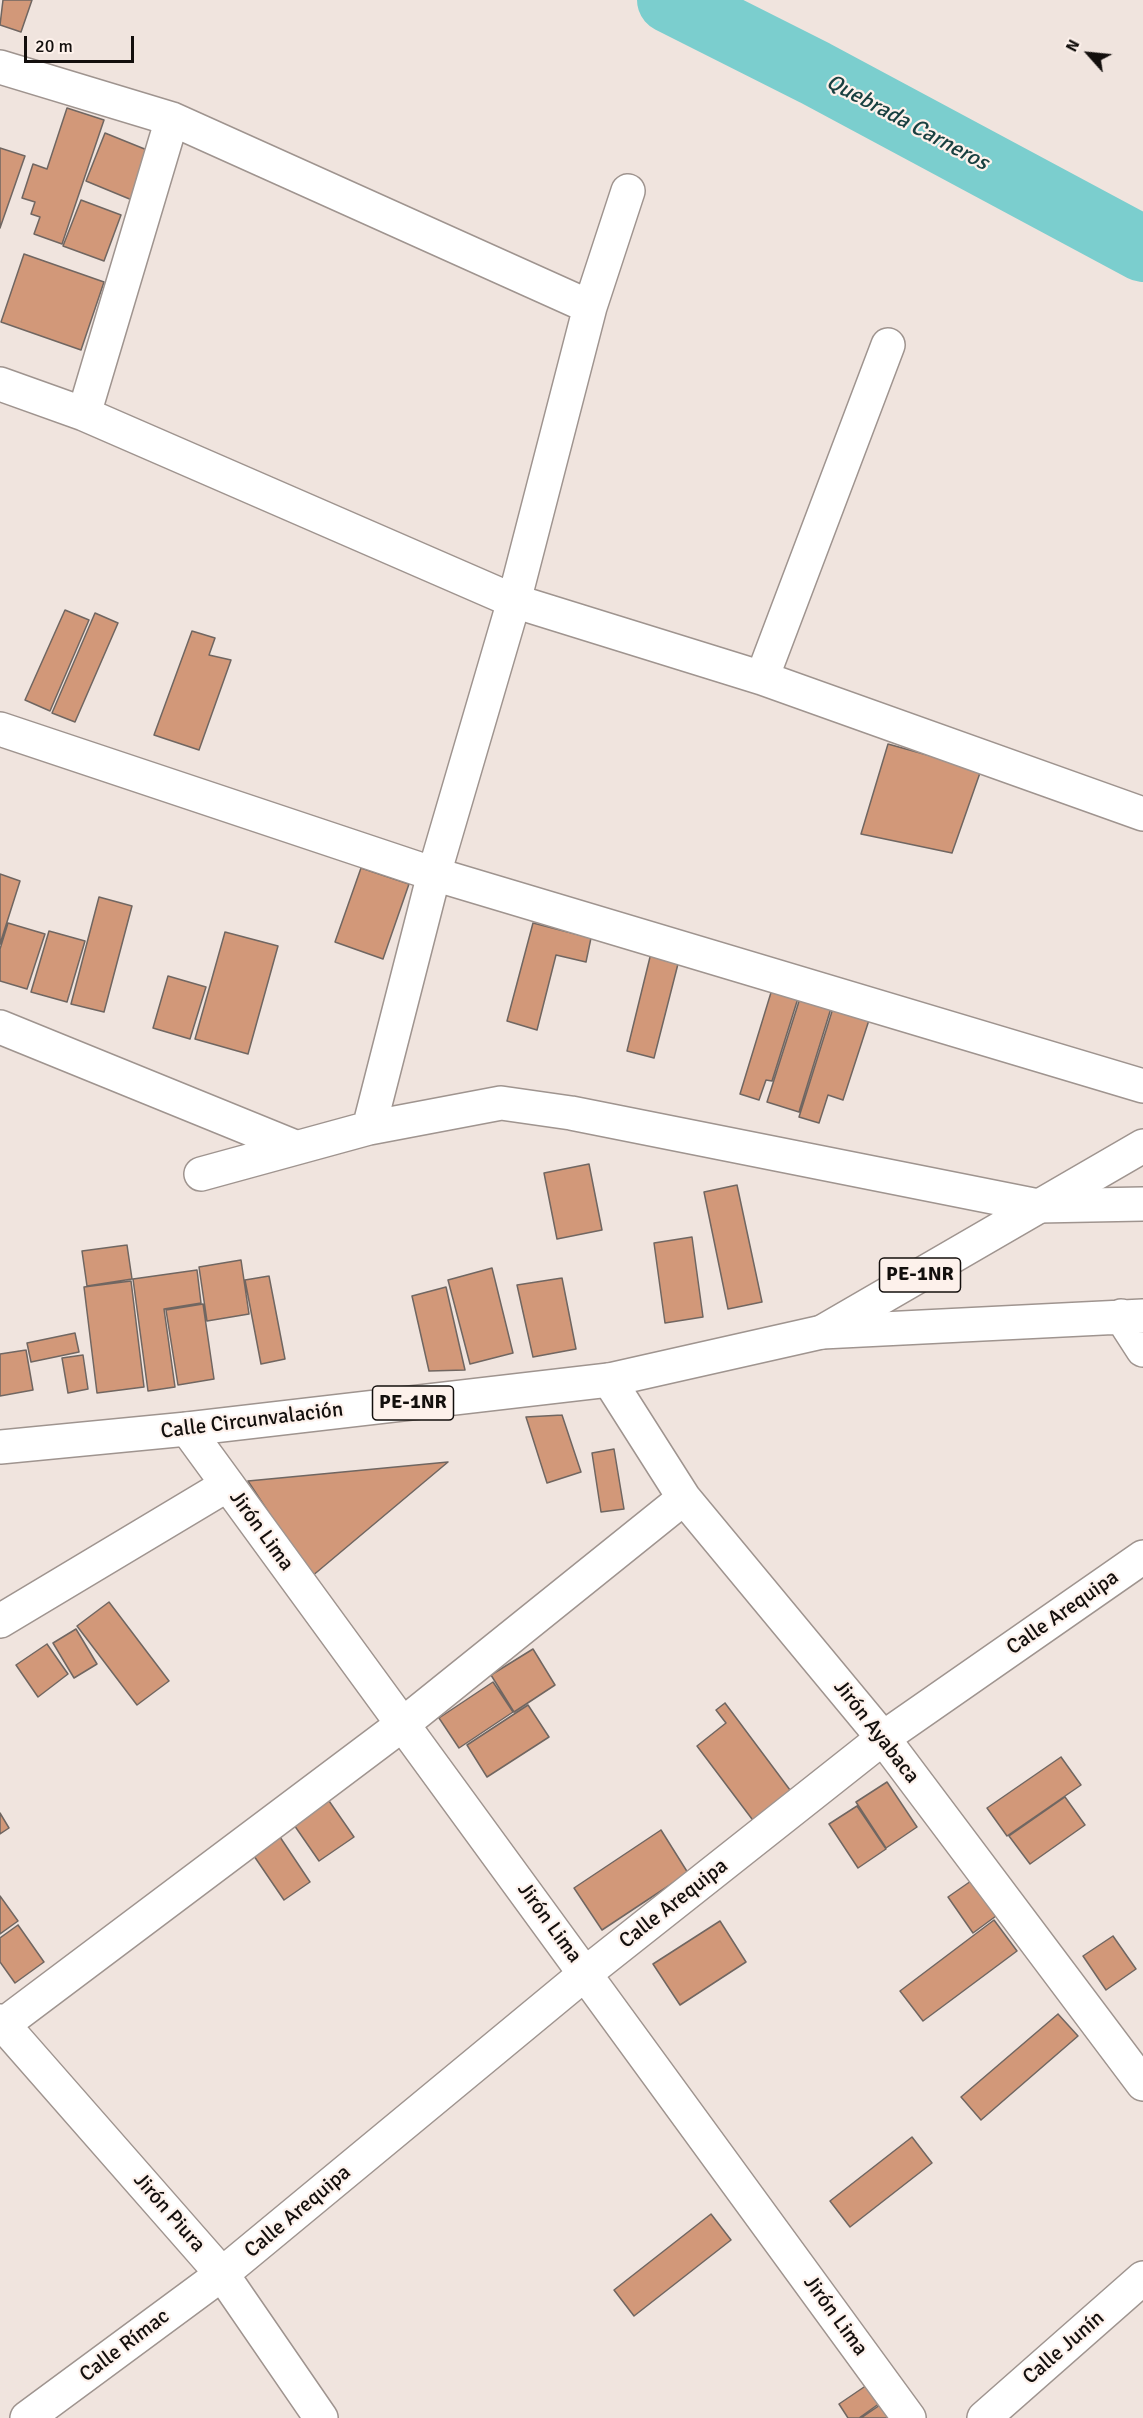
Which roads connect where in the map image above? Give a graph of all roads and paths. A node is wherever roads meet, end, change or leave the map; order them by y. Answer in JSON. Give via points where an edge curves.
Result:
{"nodes":[{"id":1,"x":0,"y":67,"type":"edge"},
{"id":2,"x":172,"y":119,"type":"junction"},
{"id":3,"x":628,"y":191,"type":"dead end"},
{"id":4,"x":590,"y":307,"type":"junction"},
{"id":5,"x":888,"y":345,"type":"dead end"},
{"id":6,"x":0,"y":384,"type":"edge"},
{"id":7,"x":84,"y":414,"type":"junction"},
{"id":8,"x":514,"y":601,"type":"junction"},
{"id":9,"x":762,"y":678,"type":"junction"},
{"id":10,"x":0,"y":729,"type":"edge"},
{"id":11,"x":1143,"y":814,"type":"edge"},
{"id":12,"x":434,"y":874,"type":"junction"},
{"id":13,"x":0,"y":1027,"type":"edge"},
{"id":14,"x":1143,"y":1086,"type":"edge"},
{"id":15,"x":369,"y":1128,"type":"junction"},
{"id":16,"x":1143,"y":1146,"type":"edge"},
{"id":17,"x":295,"y":1147,"type":"junction"},
{"id":18,"x":201,"y":1174,"type":"dead end"},
{"id":19,"x":1143,"y":1204,"type":"edge"},
{"id":20,"x":1029,"y":1212,"type":"junction"},
{"id":21,"x":1132,"y":1316,"type":"edge"},
{"id":22,"x":822,"y":1332,"type":"junction"},
{"id":23,"x":1143,"y":1350,"type":"edge"},
{"id":24,"x":609,"y":1380,"type":"junction"},
{"id":25,"x":186,"y":1429,"type":"junction"},
{"id":26,"x":0,"y":1447,"type":"edge"},
{"id":27,"x":227,"y":1485,"type":"junction"},
{"id":28,"x":684,"y":1498,"type":"junction"},
{"id":29,"x":1143,"y":1557,"type":"edge"},
{"id":30,"x":0,"y":1621,"type":"edge"},
{"id":31,"x":403,"y":1724,"type":"junction"},
{"id":32,"x":883,"y":1738,"type":"junction"},
{"id":33,"x":586,"y":1973,"type":"junction"},
{"id":34,"x":1,"y":2025,"type":"edge"},
{"id":35,"x":1143,"y":2084,"type":"edge"},
{"id":36,"x":222,"y":2274,"type":"junction"},
{"id":37,"x":1143,"y":2278,"type":"edge"},
{"id":38,"x":27,"y":2418,"type":"edge"},
{"id":39,"x":321,"y":2418,"type":"edge"},
{"id":40,"x":909,"y":2418,"type":"edge"},
{"id":41,"x":984,"y":2418,"type":"edge"}],
"edges":[{"from":1,"to":2,"type":"street"},
{"from":2,"to":4,"type":"street"},
{"from":2,"to":7,"type":"street"},
{"from":3,"to":4,"type":"street"},
{"from":4,"to":8,"type":"street"},
{"from":5,"to":9,"type":"street"},
{"from":6,"to":7,"type":"street"},
{"from":7,"to":8,"type":"street"},
{"from":8,"to":9,"type":"street"},
{"from":8,"to":12,"type":"street"},
{"from":9,"to":11,"type":"street"},
{"from":10,"to":12,"type":"street"},
{"from":12,"to":14,"type":"street"},
{"from":12,"to":15,"type":"street"},
{"from":13,"to":17,"type":"street"},
{"from":15,"to":17,"type":"street"},
{"from":15,"to":20,"type":"street","via":[[501,1103],[572,1113]]},
{"from":16,"to":20,"type":"street","number":"PE-1NR"},
{"from":17,"to":18,"type":"street"},
{"from":19,"to":20,"type":"street"},
{"from":20,"to":22,"type":"street","number":"PE-1NR"},
{"from":21,"to":22,"type":"street"},
{"from":21,"to":23,"type":"street"},
{"from":22,"to":24,"type":"street","name":"Calle Circunvalación","number":"PE-1NR"},
{"from":24,"to":25,"type":"street","name":"Calle Circunvalación","number":"PE-1NR"},
{"from":24,"to":28,"type":"street","name":"Jirón Ayabaca"},
{"from":25,"to":26,"type":"street","name":"Calle Circunvalación","number":"PE-1NR"},
{"from":25,"to":27,"type":"street","name":"Jirón Lima"},
{"from":27,"to":30,"type":"street"},
{"from":27,"to":31,"type":"street","name":"Jirón Lima"},
{"from":28,"to":31,"type":"street"},
{"from":28,"to":32,"type":"street","name":"Jirón Ayabaca"},
{"from":29,"to":32,"type":"street","name":"Calle Arequipa"},
{"from":31,"to":33,"type":"street","name":"Jirón Lima"},
{"from":31,"to":34,"type":"street"},
{"from":32,"to":33,"type":"street","name":"Calle Arequipa"},
{"from":32,"to":35,"type":"street","name":"Jirón Ayabaca"},
{"from":33,"to":36,"type":"street","name":"Calle Arequipa"},
{"from":33,"to":40,"type":"street","name":"Jirón Lima"},
{"from":34,"to":36,"type":"street","name":"Jirón Piura"},
{"from":36,"to":38,"type":"street","name":"Calle Rímac"},
{"from":36,"to":39,"type":"street","name":"Jirón Piura"},
{"from":37,"to":41,"type":"street","name":"Calle Junín"}]}
